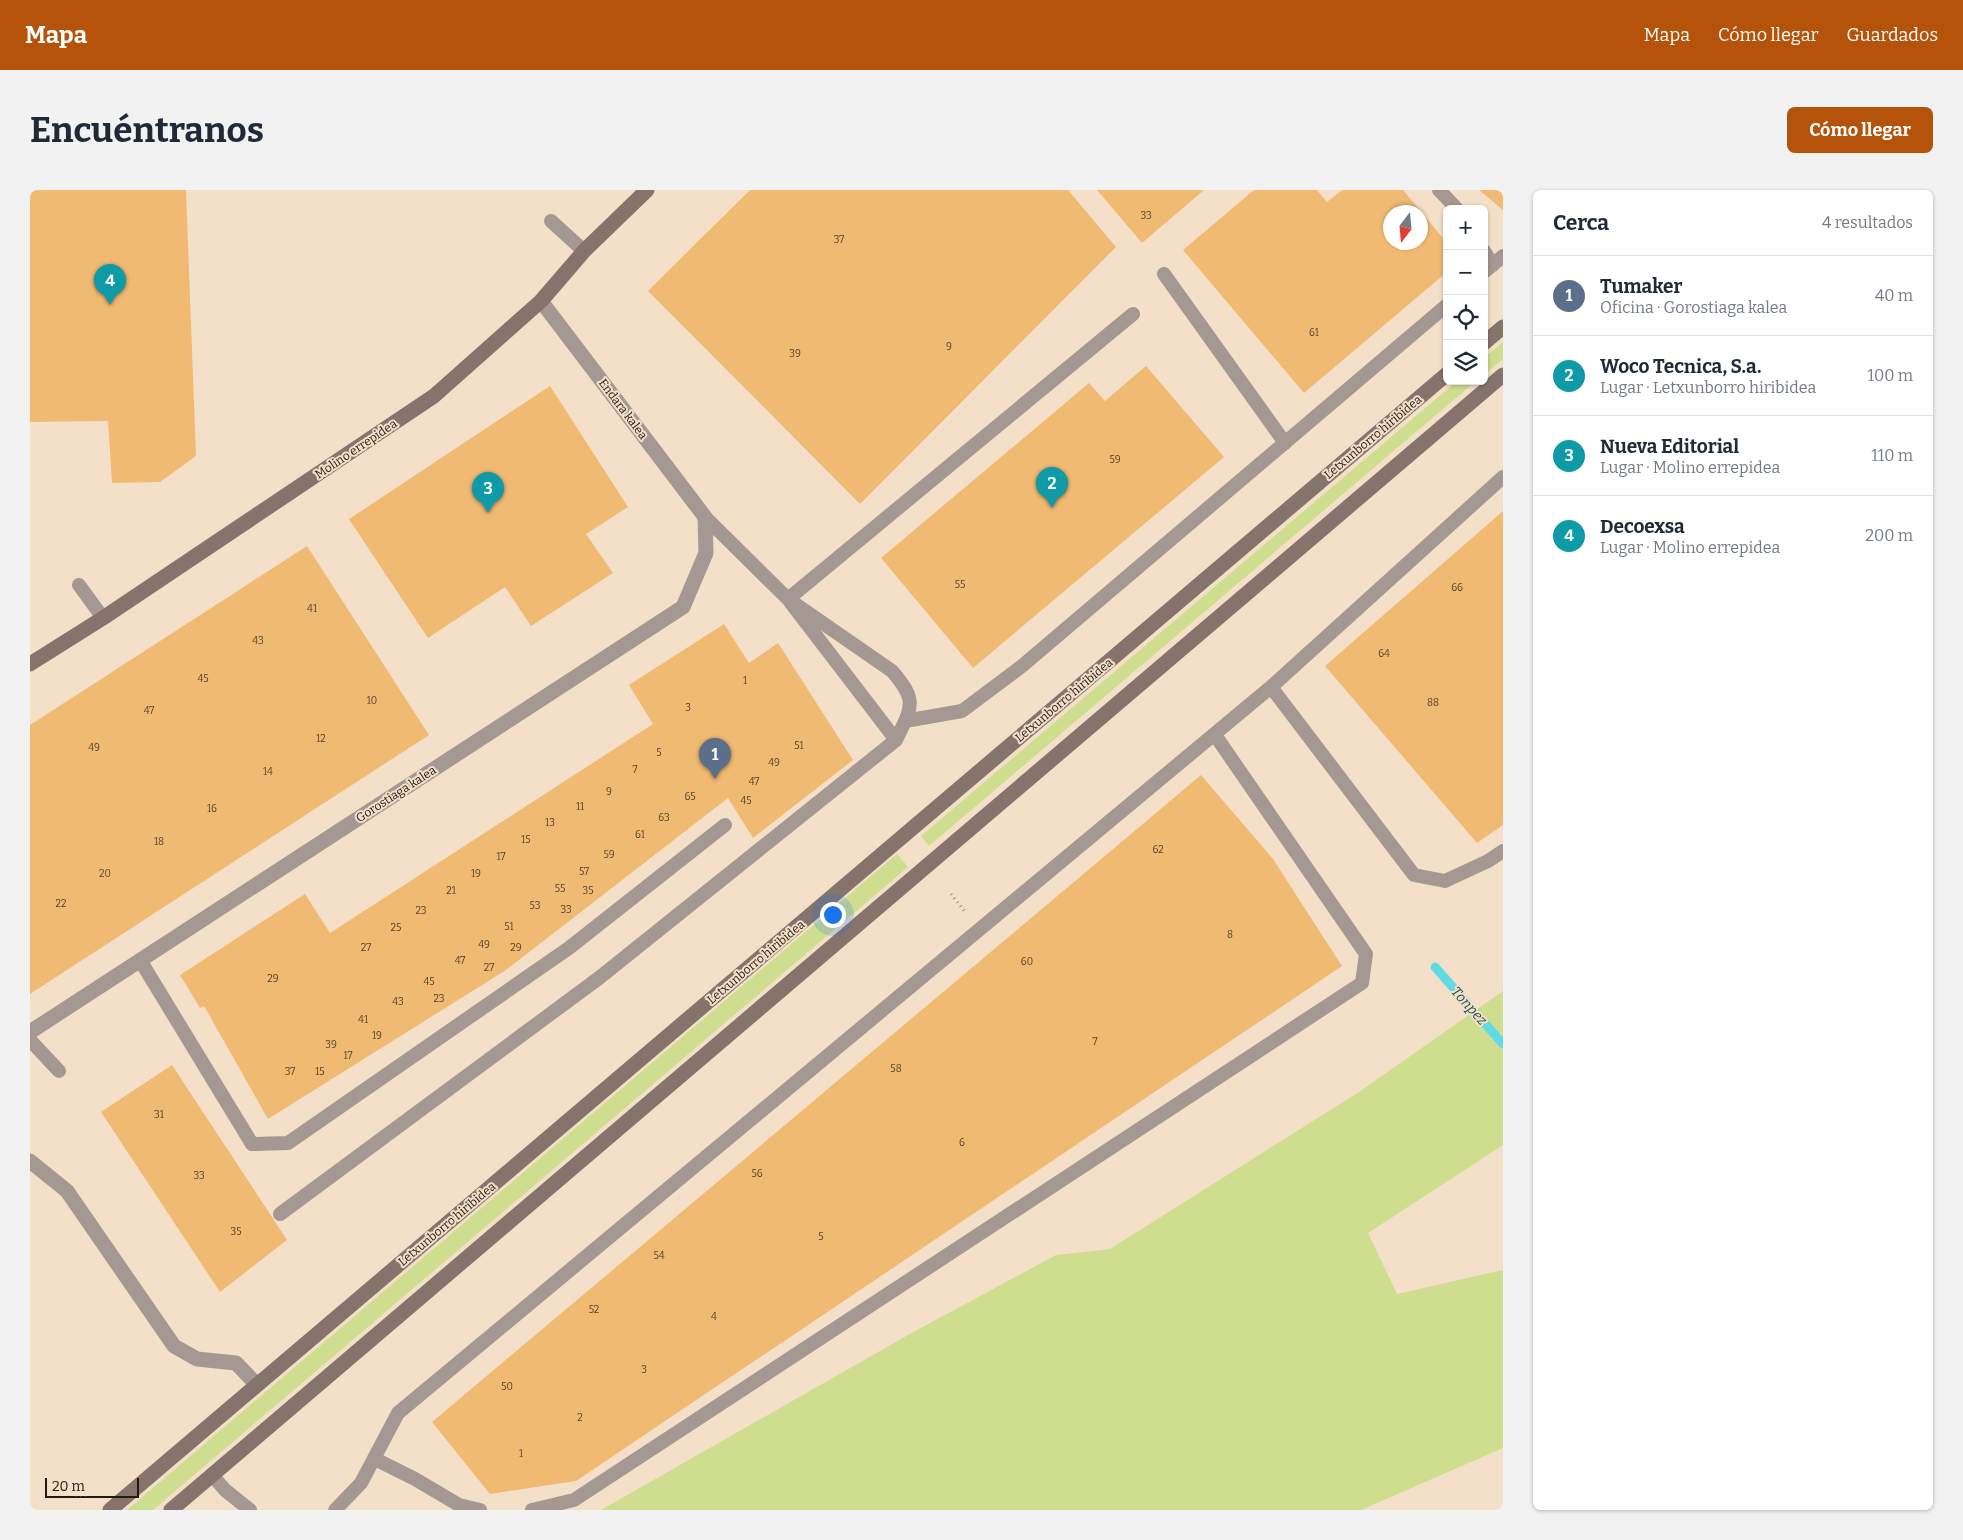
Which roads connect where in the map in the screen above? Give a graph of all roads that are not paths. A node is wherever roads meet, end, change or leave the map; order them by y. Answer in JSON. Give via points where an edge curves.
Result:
{"nodes":[{"id":1,"x":647,"y":190,"type":"edge"},
{"id":2,"x":1439,"y":190,"type":"edge"},
{"id":3,"x":1453,"y":205,"type":"edge"},
{"id":4,"x":552,"y":222,"type":"dead end"},
{"id":5,"x":584,"y":251,"type":"junction"},
{"id":6,"x":1164,"y":274,"type":"dead end"},
{"id":7,"x":541,"y":301,"type":"junction"},
{"id":8,"x":1443,"y":307,"type":"edge"},
{"id":9,"x":1133,"y":314,"type":"dead end"},
{"id":10,"x":1503,"y":327,"type":"edge"},
{"id":11,"x":1487,"y":340,"type":"edge"},
{"id":12,"x":1503,"y":375,"type":"edge"},
{"id":13,"x":1443,"y":377,"type":"edge"},
{"id":14,"x":1285,"y":443,"type":"junction"},
{"id":15,"x":1503,"y":477,"type":"edge"},
{"id":16,"x":705,"y":517,"type":"junction"},
{"id":17,"x":78,"y":585,"type":"dead end"},
{"id":18,"x":788,"y":599,"type":"junction"},
{"id":19,"x":103,"y":618,"type":"junction"},
{"id":20,"x":30,"y":664,"type":"edge"},
{"id":21,"x":1271,"y":687,"type":"junction"},
{"id":22,"x":905,"y":721,"type":"junction"},
{"id":23,"x":1215,"y":735,"type":"junction"},
{"id":24,"x":896,"y":740,"type":"junction"},
{"id":25,"x":725,"y":826,"type":"dead end"},
{"id":26,"x":1503,"y":851,"type":"edge"},
{"id":27,"x":140,"y":960,"type":"junction"},
{"id":28,"x":30,"y":1032,"type":"edge"},
{"id":29,"x":30,"y":1040,"type":"edge"},
{"id":30,"x":59,"y":1071,"type":"dead end"},
{"id":31,"x":30,"y":1161,"type":"edge"},
{"id":32,"x":280,"y":1214,"type":"dead end"},
{"id":33,"x":257,"y":1385,"type":"junction"},
{"id":34,"x":375,"y":1458,"type":"junction"},
{"id":35,"x":212,"y":1475,"type":"junction"},
{"id":36,"x":110,"y":1510,"type":"edge"},
{"id":37,"x":171,"y":1510,"type":"edge"},
{"id":38,"x":250,"y":1510,"type":"edge"},
{"id":39,"x":335,"y":1510,"type":"edge"},
{"id":40,"x":480,"y":1510,"type":"edge"},
{"id":41,"x":532,"y":1510,"type":"edge"}],
"edges":[{"from":1,"to":5,"type":"main road","name":"Molino errepidea"},
{"from":2,"to":3,"type":"lane"},
{"from":4,"to":5,"type":"lane"},
{"from":5,"to":7,"type":"main road","name":"Molino errepidea"},
{"from":6,"to":14,"type":"lane"},
{"from":7,"to":16,"type":"street","name":"Endara kalea"},
{"from":7,"to":19,"type":"main road","name":"Molino errepidea","via":[[434,396]]},
{"from":8,"to":14,"type":"lane"},
{"from":9,"to":18,"type":"lane"},
{"from":10,"to":11,"type":"main road"},
{"from":12,"to":35,"type":"main road"},
{"from":13,"to":33,"type":"main road","name":"Letxunborro hiribidea"},
{"from":14,"to":22,"type":"lane","via":[[1022,666],[962,711]]},
{"from":15,"to":21,"type":"lane"},
{"from":16,"to":18,"type":"lane"},
{"from":16,"to":27,"type":"street","name":"Gorostiaga kalea","via":[[706,554],[683,607]]},
{"from":17,"to":19,"type":"lane"},
{"from":18,"to":22,"type":"lane","via":[[892,670],[905,686],[911,708]]},
{"from":18,"to":24,"type":"lane"},
{"from":19,"to":20,"type":"main road","name":"Molino errepidea"},
{"from":21,"to":23,"type":"lane"},
{"from":21,"to":26,"type":"lane","via":[[1414,875],[1445,881]]},
{"from":22,"to":24,"type":"lane"},
{"from":23,"to":34,"type":"lane","via":[[398,1413]]},
{"from":23,"to":41,"type":"lane","via":[[1366,954],[1362,983],[574,1500]]},
{"from":24,"to":32,"type":"lane","via":[[599,978]]},
{"from":25,"to":27,"type":"lane","via":[[569,948],[288,1143],[252,1144]]},
{"from":27,"to":28,"type":"street","name":"Gorostiaga kalea"},
{"from":29,"to":30,"type":"lane"},
{"from":31,"to":33,"type":"street","via":[[67,1190],[174,1346],[197,1359],[236,1363]]},
{"from":33,"to":36,"type":"main road","name":"Letxunborro hiribidea"},
{"from":34,"to":39,"type":"lane","via":[[361,1483]]},
{"from":34,"to":40,"type":"lane","via":[[459,1505]]},
{"from":35,"to":37,"type":"main road"},
{"from":35,"to":38,"type":"lane"}]}
